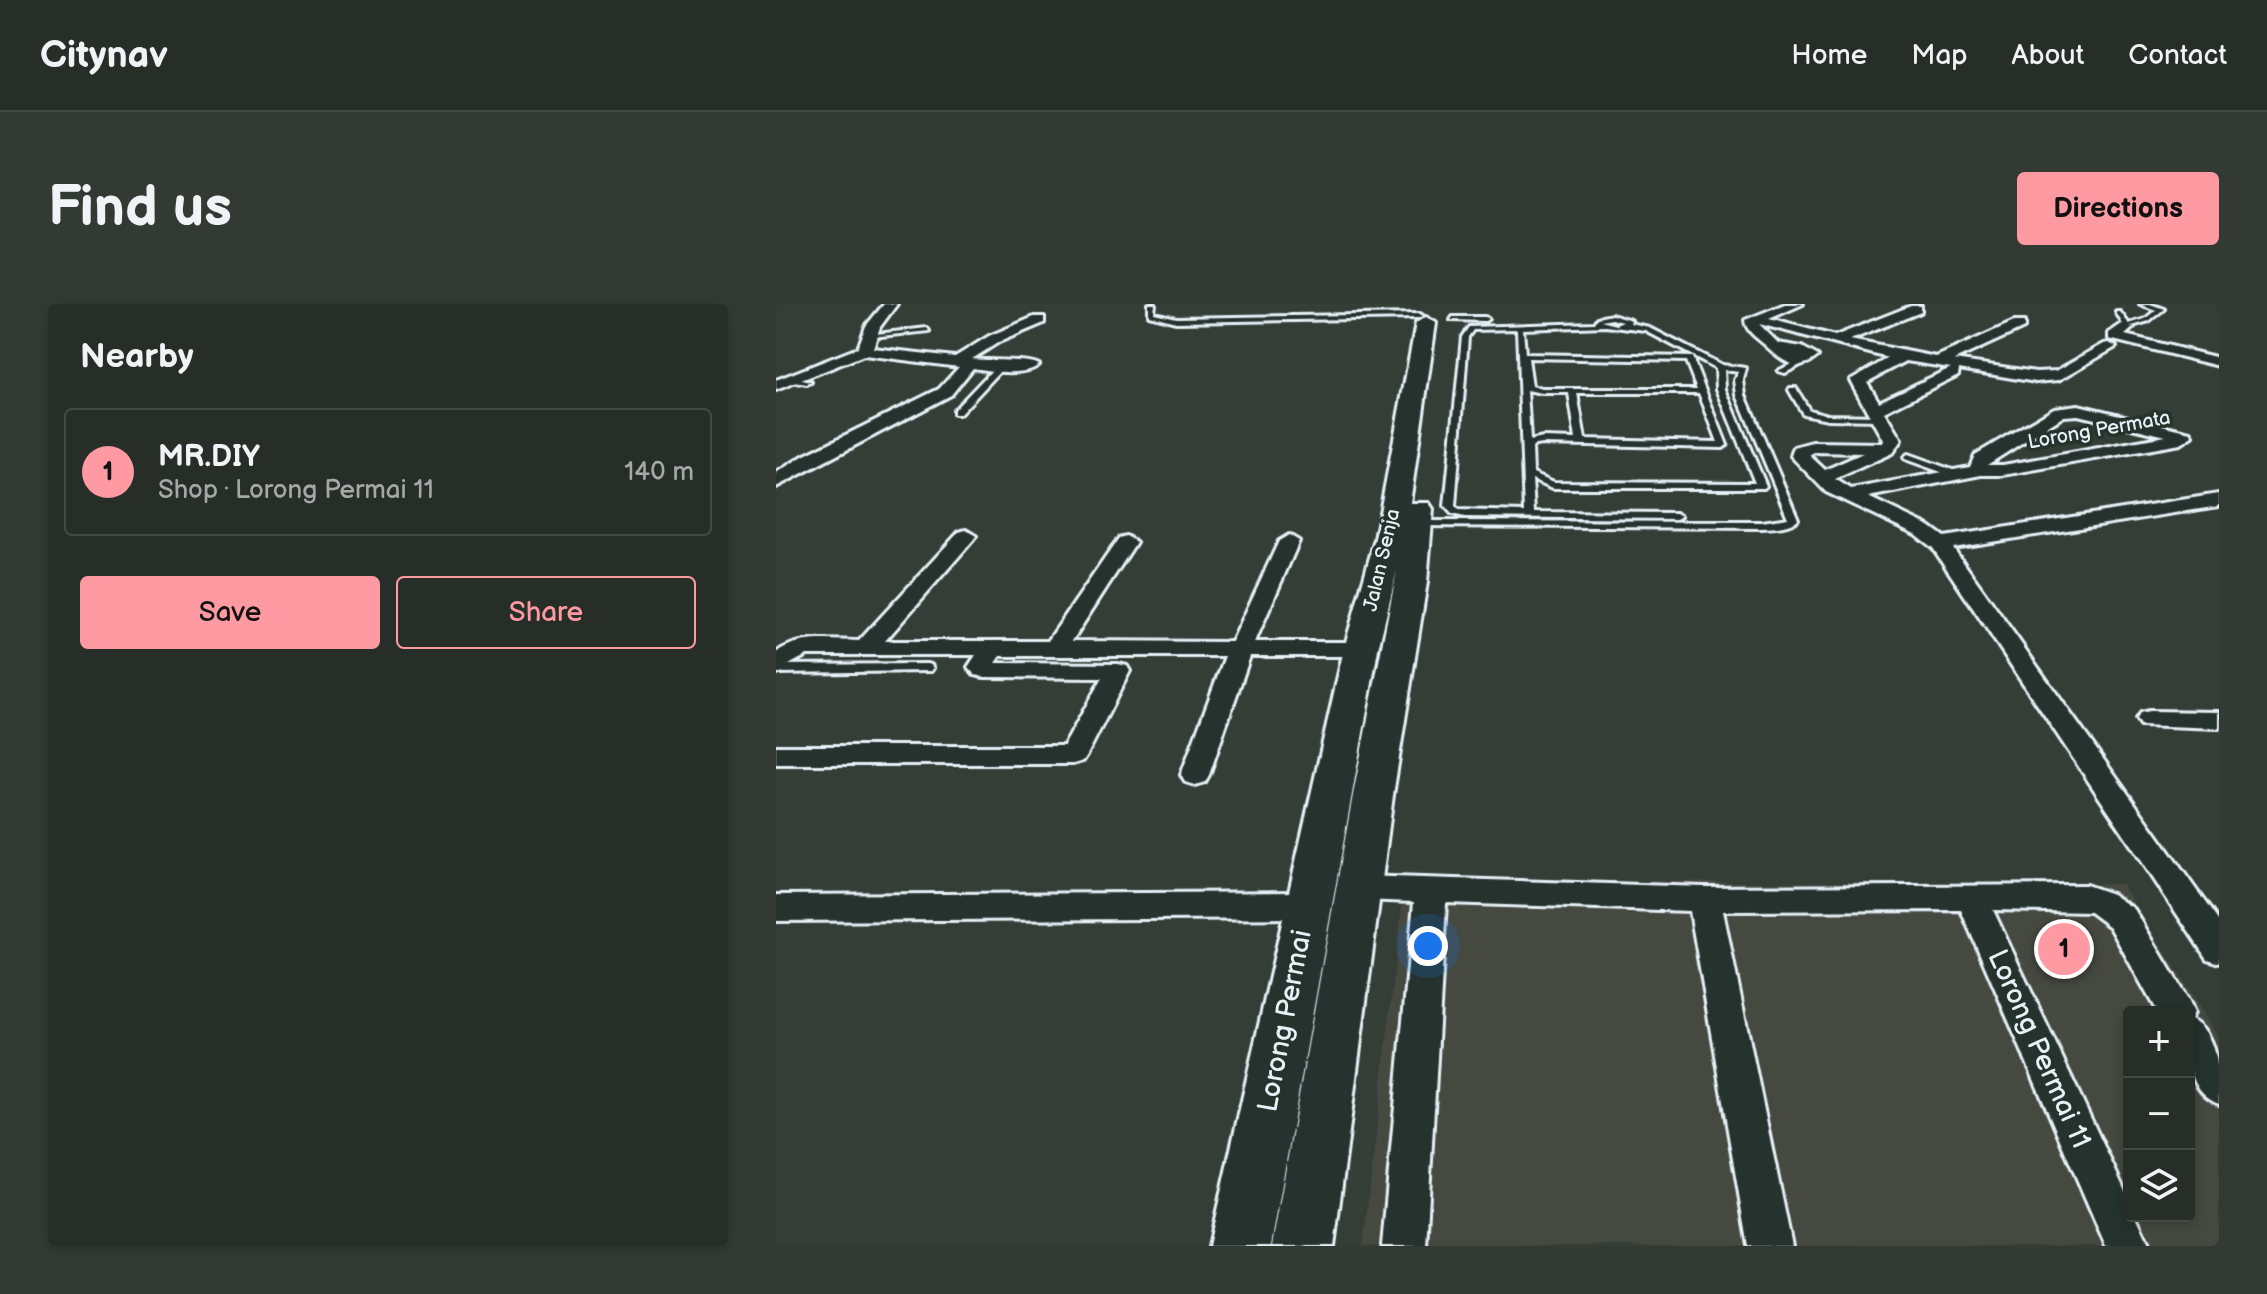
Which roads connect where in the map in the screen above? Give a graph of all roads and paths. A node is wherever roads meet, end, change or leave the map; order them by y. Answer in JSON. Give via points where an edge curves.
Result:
{"nodes":[{"id":1,"x":891,"y":304,"type":"edge"},
{"id":2,"x":1152,"y":304,"type":"edge"},
{"id":3,"x":1759,"y":304,"type":"edge"},
{"id":4,"x":1797,"y":304,"type":"edge"},
{"id":5,"x":2143,"y":304,"type":"edge"},
{"id":6,"x":1916,"y":309,"type":"dead end"},
{"id":7,"x":2118,"y":313,"type":"dead end"},
{"id":8,"x":1436,"y":315,"type":"edge"},
{"id":9,"x":1039,"y":320,"type":"dead end"},
{"id":10,"x":1755,"y":320,"type":"junction"},
{"id":11,"x":1600,"y":322,"type":"junction"},
{"id":12,"x":2019,"y":325,"type":"dead end"},
{"id":13,"x":1520,"y":327,"type":"junction"},
{"id":14,"x":2127,"y":327,"type":"junction"},
{"id":15,"x":927,"y":330,"type":"dead end"},
{"id":16,"x":871,"y":335,"type":"junction"},
{"id":17,"x":1836,"y":341,"type":"junction"},
{"id":18,"x":2109,"y":347,"type":"dead end"},
{"id":19,"x":863,"y":351,"type":"junction"},
{"id":20,"x":1903,"y":357,"type":"junction"},
{"id":21,"x":1808,"y":359,"type":"joint"},
{"id":22,"x":1937,"y":362,"type":"junction"},
{"id":23,"x":2219,"y":362,"type":"edge"},
{"id":24,"x":964,"y":363,"type":"junction"},
{"id":25,"x":1032,"y":365,"type":"dead end"},
{"id":26,"x":1000,"y":367,"type":"junction"},
{"id":27,"x":1720,"y":367,"type":"junction"},
{"id":28,"x":1782,"y":371,"type":"dead end"},
{"id":29,"x":1953,"y":372,"type":"dead end"},
{"id":30,"x":1721,"y":378,"type":"junction"},
{"id":31,"x":1739,"y":380,"type":"junction"},
{"id":32,"x":780,"y":382,"type":"edge"},
{"id":33,"x":807,"y":382,"type":"dead end"},
{"id":34,"x":1793,"y":390,"type":"dead end"},
{"id":35,"x":1573,"y":391,"type":"junction"},
{"id":36,"x":1702,"y":391,"type":"junction"},
{"id":37,"x":957,"y":412,"type":"dead end"},
{"id":38,"x":1876,"y":415,"type":"junction"},
{"id":39,"x":1581,"y":442,"type":"junction"},
{"id":40,"x":1897,"y":453,"type":"junction"},
{"id":41,"x":1981,"y":470,"type":"junction"},
{"id":42,"x":1958,"y":475,"type":"junction"},
{"id":43,"x":1823,"y":478,"type":"junction"},
{"id":44,"x":776,"y":481,"type":"edge"},
{"id":45,"x":1847,"y":496,"type":"junction"},
{"id":46,"x":2219,"y":500,"type":"edge"},
{"id":47,"x":1529,"y":514,"type":"junction"},
{"id":48,"x":1417,"y":524,"type":"junction"},
{"id":49,"x":1749,"y":525,"type":"junction"},
{"id":50,"x":966,"y":536,"type":"dead end"},
{"id":51,"x":1289,"y":541,"type":"dead end"},
{"id":52,"x":1126,"y":542,"type":"dead end"},
{"id":53,"x":1940,"y":544,"type":"junction"},
{"id":54,"x":865,"y":649,"type":"junction"},
{"id":55,"x":992,"y":649,"type":"junction"},
{"id":56,"x":1055,"y":649,"type":"junction"},
{"id":57,"x":1240,"y":649,"type":"junction"},
{"id":58,"x":1361,"y":649,"type":"junction"},
{"id":59,"x":776,"y":667,"type":"edge"},
{"id":60,"x":927,"y":668,"type":"dead end"},
{"id":61,"x":2149,"y":719,"type":"dead end"},
{"id":62,"x":2219,"y":720,"type":"edge"},
{"id":63,"x":776,"y":755,"type":"edge"},
{"id":64,"x":1195,"y":775,"type":"dead end"},
{"id":65,"x":1352,"y":796,"type":"junction"},
{"id":66,"x":1360,"y":888,"type":"junction"},
{"id":67,"x":1431,"y":892,"type":"junction"},
{"id":68,"x":1971,"y":896,"type":"junction"},
{"id":69,"x":1704,"y":899,"type":"junction"},
{"id":70,"x":1308,"y":905,"type":"junction"},
{"id":71,"x":776,"y":908,"type":"edge"},
{"id":72,"x":2219,"y":949,"type":"edge"},
{"id":73,"x":2173,"y":1006,"type":"edge"},
{"id":74,"x":2202,"y":1044,"type":"edge"},
{"id":75,"x":2219,"y":1086,"type":"edge"},
{"id":76,"x":1240,"y":1246,"type":"edge"},
{"id":77,"x":1303,"y":1246,"type":"edge"},
{"id":78,"x":1404,"y":1246,"type":"edge"},
{"id":79,"x":1770,"y":1246,"type":"edge"},
{"id":80,"x":2128,"y":1246,"type":"edge"}],
"edges":[{"from":1,"to":16,"type":"street"},
{"from":2,"to":8,"type":"lane","via":[[1151,314],[1176,320]]},
{"from":3,"to":10,"type":"street","via":[[1745,317]]},
{"from":4,"to":10,"type":"street"},
{"from":5,"to":14,"type":"lane","via":[[2161,309]]},
{"from":6,"to":17,"type":"street"},
{"from":7,"to":14,"type":"lane"},
{"from":8,"to":11,"type":"lane"},
{"from":8,"to":48,"type":"main road","name":"Jalan Senja"},
{"from":8,"to":58,"type":"main road","name":"Jalan Senja","via":[[1390,539]]},
{"from":9,"to":24,"type":"street","via":[[994,339]]},
{"from":10,"to":17,"type":"street"},
{"from":10,"to":21,"type":"street","via":[[1752,326],[1782,357]]},
{"from":11,"to":13,"type":"lane"},
{"from":11,"to":27,"type":"lane","via":[[1622,318],[1630,322],[1626,325],[1648,329]]},
{"from":12,"to":22,"type":"street"},
{"from":13,"to":47,"type":"lane"},
{"from":13,"to":47,"type":"lane","via":[[1471,328],[1465,337],[1450,506],[1465,514]]},
{"from":14,"to":23,"type":"street","via":[[2114,336]]},
{"from":15,"to":16,"type":"lane"},
{"from":16,"to":19,"type":"street"},
{"from":17,"to":20,"type":"street"},
{"from":18,"to":22,"type":"street","via":[[2053,377]]},
{"from":19,"to":24,"type":"street"},
{"from":19,"to":32,"type":"street"},
{"from":20,"to":22,"type":"street"},
{"from":20,"to":38,"type":"street","via":[[1858,380]]},
{"from":21,"to":28,"type":"lane"},
{"from":24,"to":26,"type":"street"},
{"from":24,"to":44,"type":"street","via":[[945,392]]},
{"from":25,"to":26,"type":"street"},
{"from":26,"to":37,"type":"lane"},
{"from":27,"to":30,"type":"lane"},
{"from":27,"to":31,"type":"lane","via":[[1743,370]]},
{"from":29,"to":38,"type":"street"},
{"from":30,"to":31,"type":"lane"},
{"from":30,"to":39,"type":"lane","via":[[1761,486],[1553,485],[1528,474],[1532,443]]},
{"from":31,"to":49,"type":"lane","via":[[1751,426],[1793,519]]},
{"from":32,"to":33,"type":"lane"},
{"from":34,"to":38,"type":"lane","via":[[1806,412],[1828,417]]},
{"from":35,"to":36,"type":"lane"},
{"from":35,"to":36,"type":"lane","via":[[1528,388],[1524,356],[1689,359]]},
{"from":35,"to":39,"type":"lane"},
{"from":36,"to":39,"type":"lane","via":[[1723,445]]},
{"from":38,"to":40,"type":"street"},
{"from":40,"to":42,"type":"lane"},
{"from":40,"to":43,"type":"street"},
{"from":40,"to":43,"type":"street","via":[[1846,446],[1800,451]]},
{"from":41,"to":41,"type":"street","name":"Lorong Permata","via":[[2003,470],[2185,436],[2078,410],[2060,411],[1981,459]]},
{"from":41,"to":42,"type":"street","name":"Lorong Permata"},
{"from":42,"to":45,"type":"street","name":"Lorong Permata"},
{"from":43,"to":45,"type":"street"},
{"from":45,"to":53,"type":"street","via":[[1922,530]]},
{"from":46,"to":53,"type":"street"},
{"from":47,"to":49,"type":"lane","via":[[1712,517]]},
{"from":48,"to":49,"type":"lane"},
{"from":48,"to":65,"type":"main road","name":"Jalan Senja","via":[[1411,582]]},
{"from":50,"to":54,"type":"street"},
{"from":51,"to":57,"type":"street"},
{"from":52,"to":56,"type":"street"},
{"from":53,"to":72,"type":"street"},
{"from":54,"to":55,"type":"street"},
{"from":54,"to":59,"type":"street","via":[[807,648],[793,651]]},
{"from":55,"to":56,"type":"street"},
{"from":55,"to":63,"type":"street","via":[[980,667],[984,670],[1118,671],[1073,755]]},
{"from":56,"to":57,"type":"street"},
{"from":57,"to":58,"type":"street"},
{"from":57,"to":64,"type":"street"},
{"from":58,"to":65,"type":"main road","name":"Jalan Senja"},
{"from":59,"to":60,"type":"lane"},
{"from":61,"to":62,"type":"street"},
{"from":65,"to":66,"type":"main road","name":"Lorong Permai"},
{"from":65,"to":70,"type":"main road","name":"Lorong Permai"},
{"from":66,"to":67,"type":"street"},
{"from":66,"to":77,"type":"main road","name":"Lorong Permai"},
{"from":67,"to":69,"type":"street"},
{"from":67,"to":78,"type":"street"},
{"from":68,"to":69,"type":"street"},
{"from":68,"to":73,"type":"street","via":[[2068,896],[2101,903],[2122,918]]},
{"from":68,"to":80,"type":"street","name":"Lorong Permai 11"},
{"from":69,"to":79,"type":"street"},
{"from":70,"to":71,"type":"street"},
{"from":70,"to":76,"type":"main road","name":"Lorong Permai"},
{"from":74,"to":75,"type":"street"}]}
